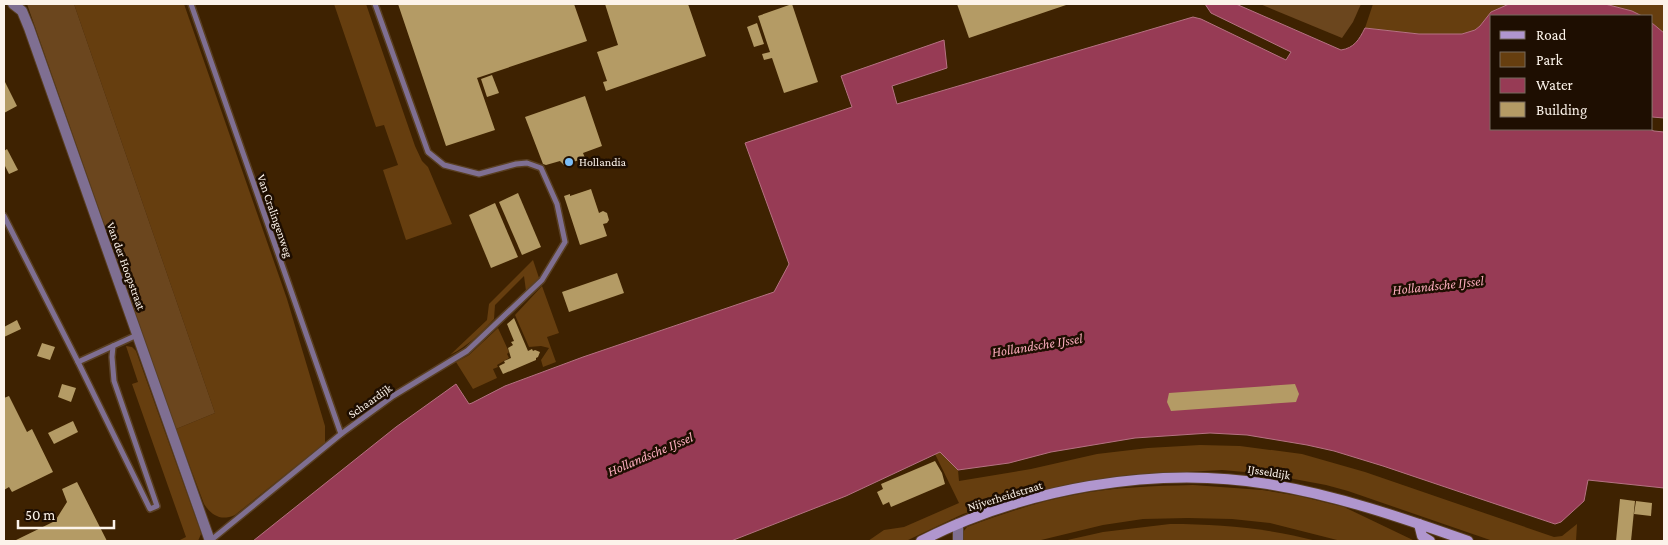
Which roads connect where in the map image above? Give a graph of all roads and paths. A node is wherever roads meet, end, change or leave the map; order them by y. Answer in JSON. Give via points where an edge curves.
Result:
{"nodes":[{"id":1,"x":13,"y":4,"type":"edge"},
{"id":2,"x":191,"y":4,"type":"edge"},
{"id":3,"x":375,"y":4,"type":"edge"},
{"id":4,"x":4,"y":216,"type":"edge"},
{"id":5,"x":137,"y":335,"type":"junction"},
{"id":6,"x":114,"y":346,"type":"junction"},
{"id":7,"x":78,"y":362,"type":"junction"},
{"id":8,"x":341,"y":434,"type":"junction"},
{"id":9,"x":1060,"y":493,"type":"joint"},
{"id":10,"x":958,"y":524,"type":"junction"},
{"id":11,"x":1419,"y":524,"type":"junction"},
{"id":12,"x":210,"y":541,"type":"edge"},
{"id":13,"x":921,"y":541,"type":"edge"},
{"id":14,"x":958,"y":541,"type":"edge"},
{"id":15,"x":1430,"y":541,"type":"edge"},
{"id":16,"x":1468,"y":541,"type":"edge"}],
"edges":[{"from":1,"to":5,"type":"street","name":"Van der Hoopstraat","via":[[22,11],[29,28]]},
{"from":2,"to":8,"type":"lane","name":"Van Cralingenweg"},
{"from":3,"to":8,"type":"lane","name":"Schaardijk","via":[[428,152],[444,165],[478,174],[516,164],[527,163],[541,168],[557,204],[565,242],[542,280],[467,351],[394,396]]},
{"from":4,"to":7,"type":"lane"},
{"from":5,"to":6,"type":"lane"},
{"from":5,"to":12,"type":"street","name":"Van der Hoopstraat"},
{"from":6,"to":7,"type":"lane"},
{"from":6,"to":7,"type":"lane","via":[[114,381],[157,506],[150,509]]},
{"from":8,"to":12,"type":"lane","name":"Schaardijk"},
{"from":9,"to":10,"type":"street","name":"Nijverheidstraat"},
{"from":9,"to":11,"type":"street","name":"IJsseldijk","via":[[1136,480],[1232,479],[1322,495]]},
{"from":10,"to":13,"type":"street","name":"Nijverheidstraat"},
{"from":10,"to":14,"type":"street","name":"Nijverheidstraat"},
{"from":11,"to":15,"type":"street","via":[[1422,536]]},
{"from":11,"to":16,"type":"street","name":"IJsseldijk"}]}
